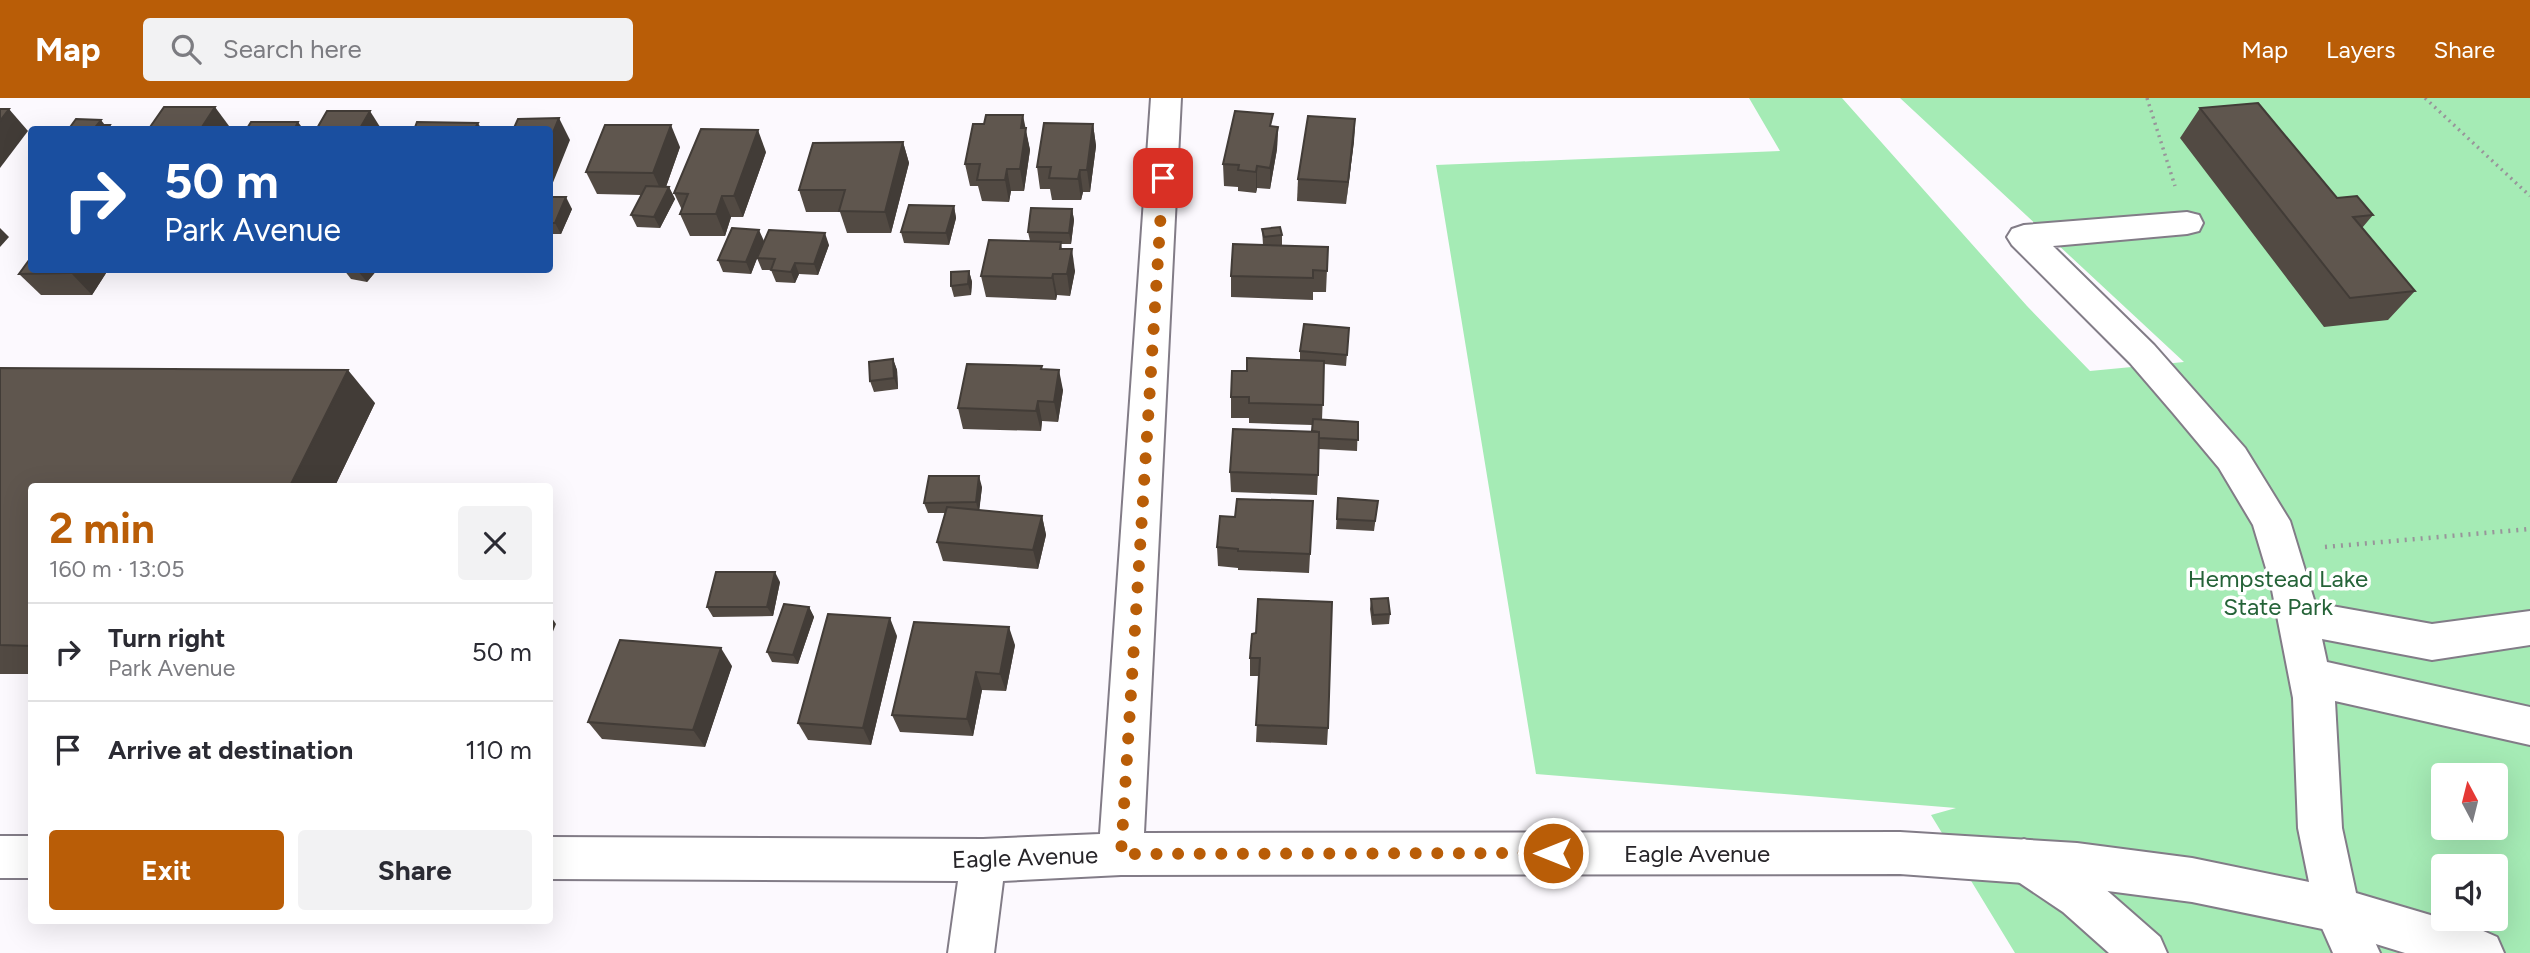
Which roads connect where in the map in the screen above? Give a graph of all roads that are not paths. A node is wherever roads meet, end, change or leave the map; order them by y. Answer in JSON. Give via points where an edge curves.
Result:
{"nodes":[{"id":1,"x":1167,"y":98,"type":"edge"},
{"id":2,"x":2187,"y":223,"type":"road end"},
{"id":3,"x":2298,"y":617,"type":"junction"},
{"id":4,"x":2530,"y":628,"type":"edge"},
{"id":5,"x":2311,"y":677,"type":"junction"},
{"id":6,"x":2530,"y":726,"type":"edge"},
{"id":7,"x":1121,"y":854,"type":"junction"},
{"id":8,"x":0,"y":857,"type":"edge"},
{"id":9,"x":28,"y":857,"type":"edge"},
{"id":10,"x":553,"y":858,"type":"edge"},
{"id":11,"x":982,"y":860,"type":"junction"},
{"id":12,"x":2024,"y":860,"type":"junction"},
{"id":13,"x":2333,"y":932,"type":"edge"},
{"id":14,"x":971,"y":953,"type":"edge"},
{"id":15,"x":2144,"y":953,"type":"edge"},
{"id":16,"x":2357,"y":953,"type":"edge"},
{"id":17,"x":2481,"y":953,"type":"edge"}],
"edges":[{"from":1,"to":7,"type":"main road"},
{"from":2,"to":3,"type":"main road","via":[[2024,237],[2142,354],[2232,458],[2271,521]]},
{"from":3,"to":4,"type":"main road","via":[[2432,642]]},
{"from":3,"to":5,"type":"main road"},
{"from":5,"to":6,"type":"main road"},
{"from":5,"to":13,"type":"main road","via":[[2320,828]]},
{"from":7,"to":11,"type":"main road","name":"Eagle Avenue"},
{"from":7,"to":12,"type":"main road","name":"Eagle Avenue","via":[[1835,852]]},
{"from":8,"to":9,"type":"main road"},
{"from":10,"to":11,"type":"main road","name":"Eagle Avenue"},
{"from":11,"to":14,"type":"main road"},
{"from":12,"to":13,"type":"main road","name":"Eagle Avenue","via":[[2192,880]]},
{"from":12,"to":15,"type":"main road","via":[[2079,896]]},
{"from":13,"to":16,"type":"main road"},
{"from":13,"to":17,"type":"main road","name":"Eagle Avenue"}]}
